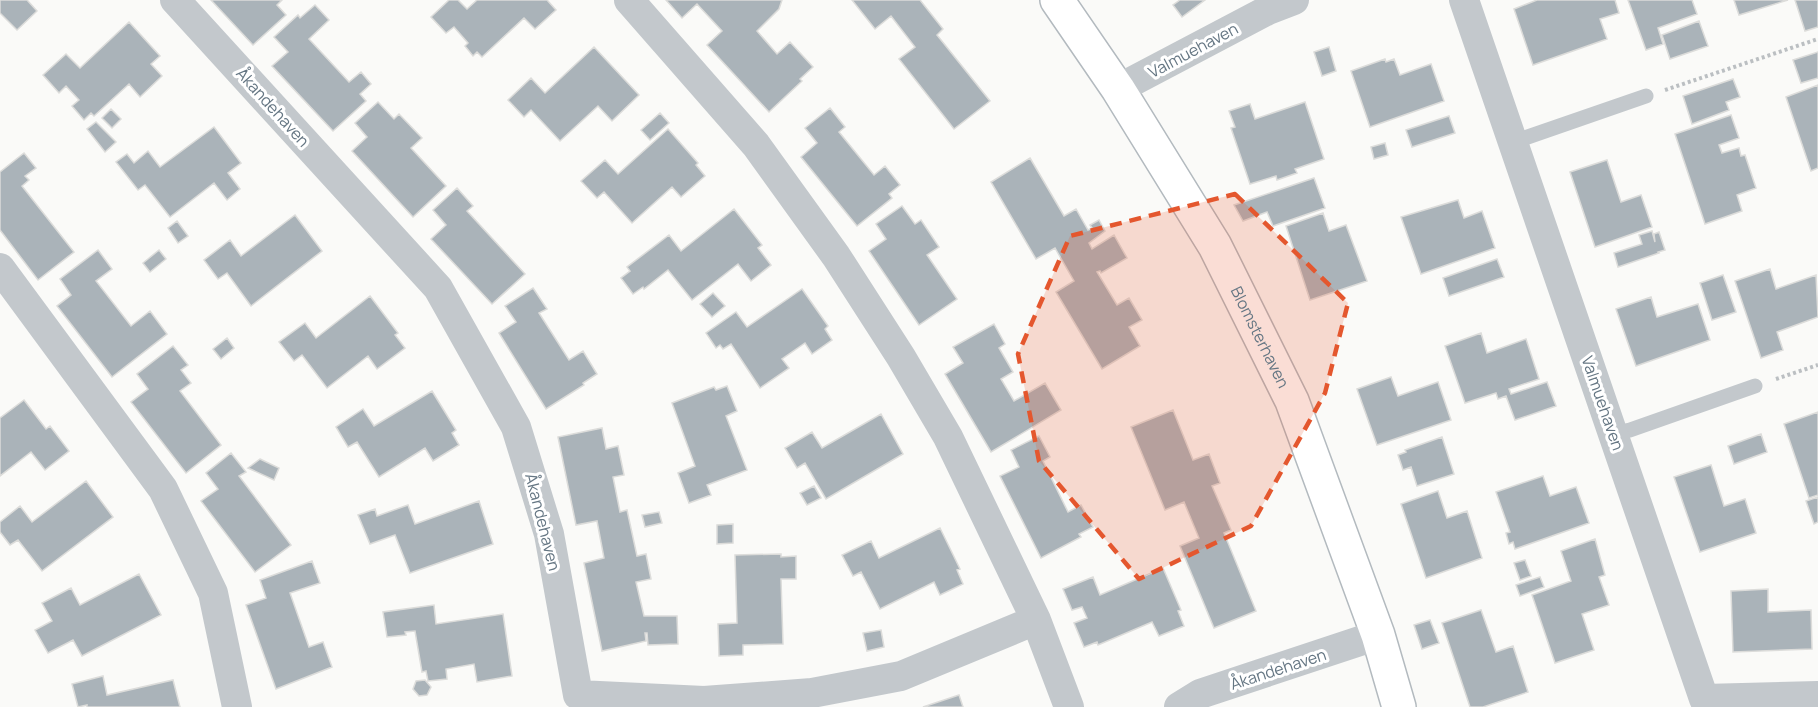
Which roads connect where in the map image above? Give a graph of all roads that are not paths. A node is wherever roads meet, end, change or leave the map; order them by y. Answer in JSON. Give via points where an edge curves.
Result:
{"nodes":[{"id":1,"x":175,"y":0,"type":"edge"},
{"id":2,"x":629,"y":0,"type":"edge"},
{"id":3,"x":1057,"y":0,"type":"edge"},
{"id":4,"x":1464,"y":0,"type":"edge"},
{"id":5,"x":1274,"y":3,"type":"edge"},
{"id":6,"x":1118,"y":89,"type":"junction"},
{"id":7,"x":1646,"y":96,"type":"road end"},
{"id":8,"x":1513,"y":142,"type":"junction"},
{"id":9,"x":0,"y":268,"type":"edge"},
{"id":10,"x":1755,"y":387,"type":"road end"},
{"id":11,"x":1613,"y":434,"type":"junction"},
{"id":12,"x":1036,"y":620,"type":"junction"},
{"id":13,"x":1378,"y":635,"type":"junction"},
{"id":14,"x":1818,"y":696,"type":"edge"},
{"id":15,"x":237,"y":707,"type":"edge"},
{"id":16,"x":1069,"y":707,"type":"edge"},
{"id":17,"x":1179,"y":707,"type":"edge"},
{"id":18,"x":1399,"y":707,"type":"edge"}],
"edges":[{"from":1,"to":12,"type":"street","name":"Åkandehaven","via":[[438,288],[516,427],[549,534],[578,695],[704,701],[812,693],[900,676]]},
{"from":2,"to":12,"type":"street","via":[[756,145],[836,256],[948,437]]},
{"from":3,"to":6,"type":"street","name":"Blomsterhaven"},
{"from":4,"to":8,"type":"street","name":"Valmuehaven"},
{"from":5,"to":6,"type":"street","name":"Valmuehaven"},
{"from":6,"to":13,"type":"street","name":"Blomsterhaven","via":[[1215,246],[1292,401]]},
{"from":7,"to":8,"type":"lane"},
{"from":8,"to":11,"type":"street","name":"Valmuehaven"},
{"from":9,"to":15,"type":"street","via":[[163,489],[213,593]]},
{"from":10,"to":11,"type":"lane"},
{"from":11,"to":14,"type":"street","name":"Valmuehaven","via":[[1704,699]]},
{"from":12,"to":16,"type":"street"},
{"from":13,"to":17,"type":"street","name":"Åkandehaven","via":[[1200,694]]},
{"from":13,"to":18,"type":"street","name":"Blomsterhaven"}]}
